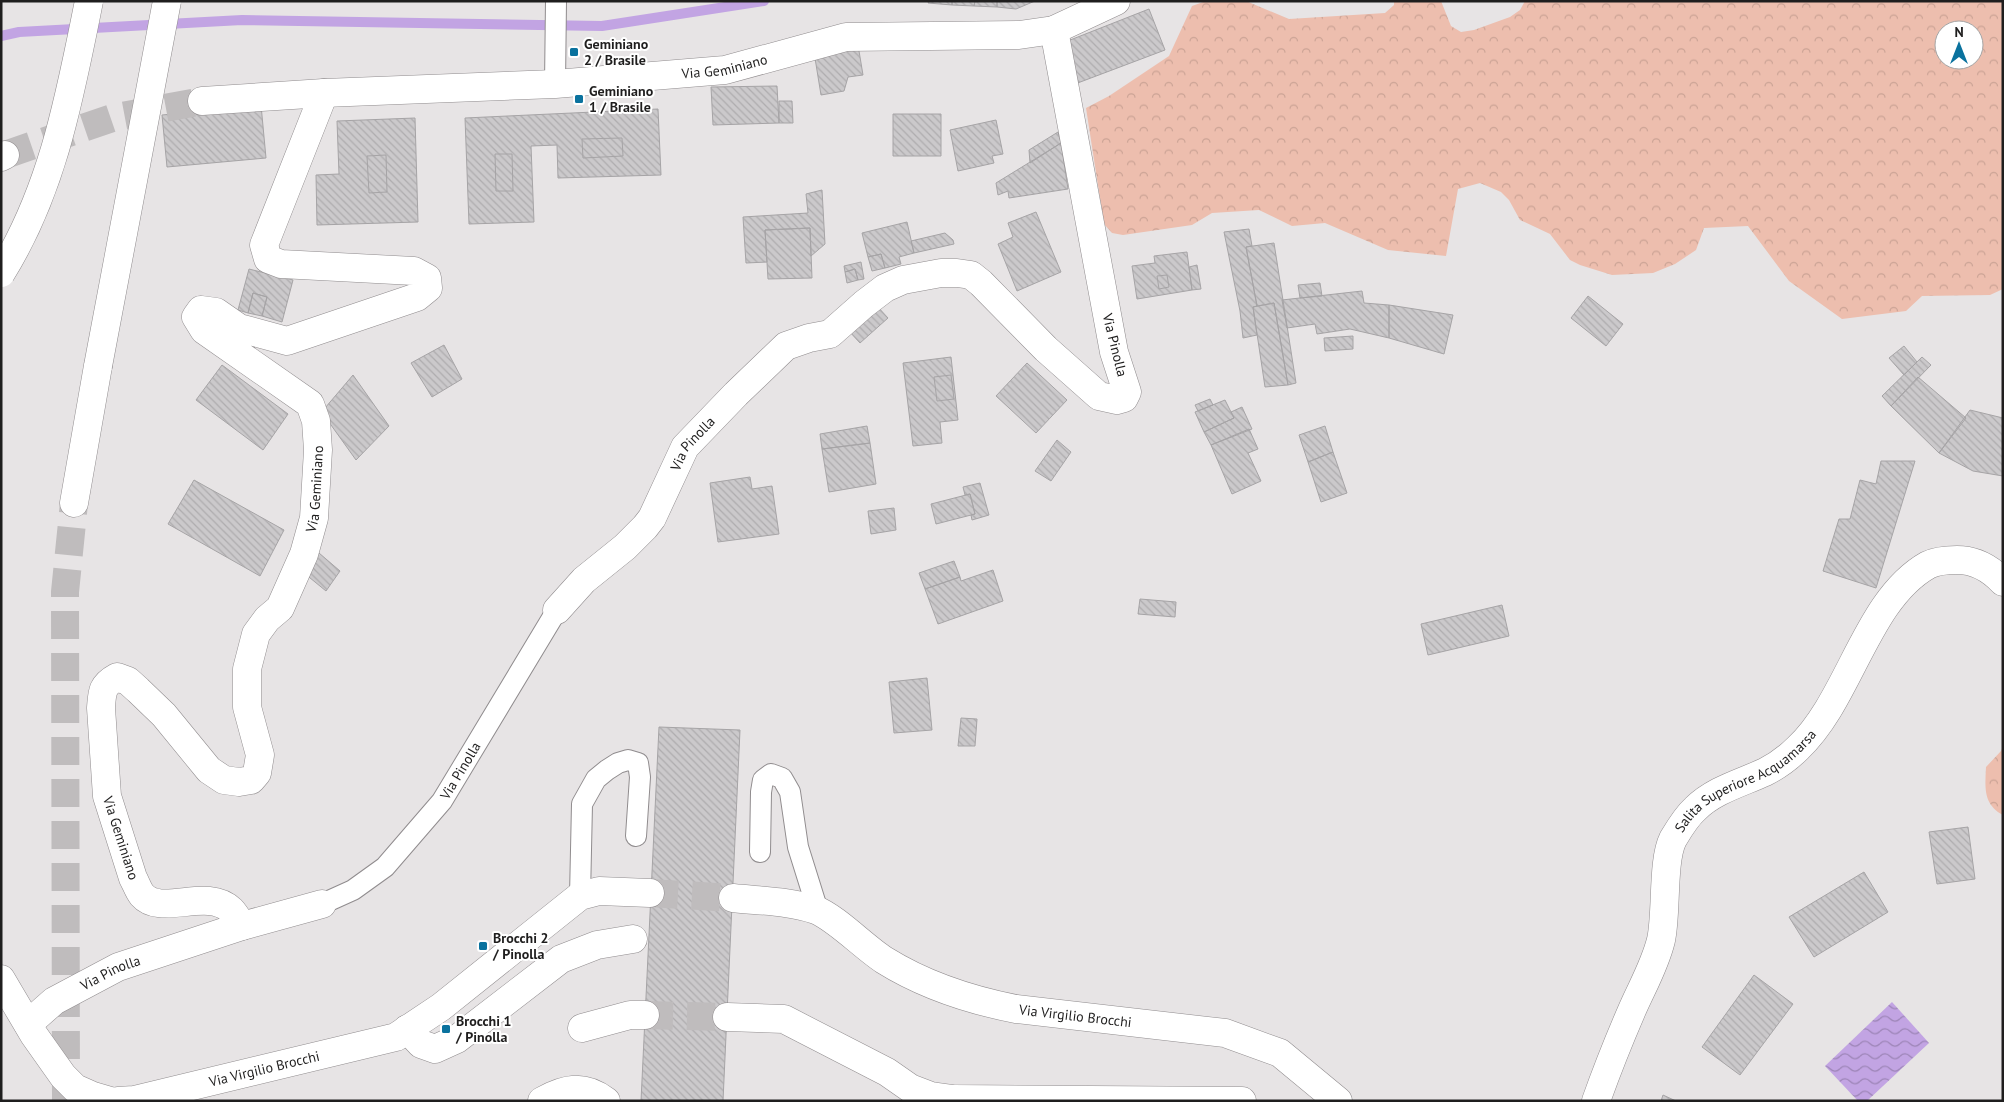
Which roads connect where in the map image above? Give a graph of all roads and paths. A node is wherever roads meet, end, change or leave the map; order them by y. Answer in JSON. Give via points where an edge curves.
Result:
{"nodes":[{"id":1,"x":89,"y":1,"type":"edge"},
{"id":2,"x":167,"y":1,"type":"edge"},
{"id":3,"x":556,"y":1,"type":"edge"},
{"id":4,"x":1116,"y":1,"type":"edge"},
{"id":5,"x":1054,"y":30,"type":"junction"},
{"id":6,"x":554,"y":84,"type":"junction"},
{"id":7,"x":324,"y":93,"type":"junction"},
{"id":8,"x":202,"y":102,"type":"tunnel mouth"},
{"id":9,"x":1,"y":273,"type":"edge"},
{"id":10,"x":74,"y":503,"type":"tunnel mouth"},
{"id":11,"x":2003,"y":582,"type":"edge"},
{"id":12,"x":556,"y":610,"type":"joint"},
{"id":13,"x":636,"y":836,"type":"dead end"},
{"id":14,"x":760,"y":852,"type":"dead end"},
{"id":15,"x":650,"y":893,"type":"tunnel mouth"},
{"id":16,"x":580,"y":896,"type":"junction"},
{"id":17,"x":733,"y":898,"type":"tunnel mouth"},
{"id":18,"x":322,"y":904,"type":"joint"},
{"id":19,"x":818,"y":911,"type":"junction"},
{"id":20,"x":242,"y":926,"type":"junction"},
{"id":21,"x":632,"y":940,"type":"dead end"},
{"id":22,"x":1,"y":980,"type":"edge"},
{"id":23,"x":645,"y":1014,"type":"tunnel mouth"},
{"id":24,"x":727,"y":1017,"type":"tunnel mouth"},
{"id":25,"x":28,"y":1024,"type":"junction"},
{"id":26,"x":582,"y":1028,"type":"dead end"},
{"id":27,"x":407,"y":1029,"type":"junction"},
{"id":28,"x":110,"y":1101,"type":"edge"},
{"id":29,"x":118,"y":1101,"type":"edge"},
{"id":30,"x":542,"y":1101,"type":"edge"},
{"id":31,"x":606,"y":1101,"type":"edge"},
{"id":32,"x":1242,"y":1101,"type":"edge"},
{"id":33,"x":1338,"y":1101,"type":"edge"},
{"id":34,"x":1596,"y":1101,"type":"edge"}],
"edges":[{"from":1,"to":9,"type":"main road","bridge":true,"via":[[55,152],[25,232]]},
{"from":2,"to":10,"type":"main road","bridge":true},
{"from":3,"to":6,"type":"lane"},
{"from":4,"to":5,"type":"main road","name":"Via Geminiano"},
{"from":5,"to":6,"type":"main road","name":"Via Geminiano","via":[[1019,35],[846,37],[725,70]]},
{"from":5,"to":12,"type":"main road","name":"Via Pinolla","via":[[1114,352],[1127,392],[1124,398],[1117,400],[1099,396],[971,275],[941,273],[903,280],[885,288],[830,334],[786,346],[685,446],[652,518]]},
{"from":6,"to":7,"type":"main road","name":"Via Geminiano"},
{"from":7,"to":8,"type":"main road","name":"Via Geminiano"},
{"from":7,"to":20,"type":"main road","name":"Via Geminiano","via":[[264,245],[268,258],[282,264],[414,270],[427,278],[428,288],[417,298],[287,341],[239,328],[216,312],[201,310],[196,317],[204,330],[310,404],[316,421],[318,450],[314,518],[293,582],[280,608],[256,634],[247,670],[247,707],[260,755],[257,773],[251,780],[239,782],[224,780],[209,770],[164,715],[128,681],[117,677],[107,683],[102,694],[107,796],[127,859],[143,896],[155,903],[166,904],[186,900],[214,902],[231,910]]},
{"from":11,"to":34,"type":"main road","name":"Salita Superiore Acquamarsa","via":[[1982,565],[1967,560],[1947,560],[1928,565],[1911,578],[1879,615],[1829,708],[1799,747],[1780,764],[1711,797],[1694,809],[1681,825],[1672,842],[1668,860],[1661,940]]},
{"from":12,"to":18,"type":"lane","name":"Via Pinolla","via":[[442,801],[385,867],[353,890]]},
{"from":13,"to":16,"type":"lane","via":[[640,777],[638,763],[628,760],[618,763],[596,779],[582,804]]},
{"from":14,"to":19,"type":"lane","via":[[761,792],[763,780],[771,774],[782,778],[790,792],[798,847]]},
{"from":15,"to":16,"type":"main road","name":"Via Virgilio Brocchi","via":[[599,891]]},
{"from":16,"to":27,"type":"main road","name":"Via Virgilio Brocchi","via":[[441,1007]]},
{"from":17,"to":19,"type":"main road","name":"Via Virgilio Brocchi"},
{"from":18,"to":20,"type":"main road","name":"Via Pinolla"},
{"from":19,"to":33,"type":"main road","name":"Via Virgilio Brocchi","via":[[884,960],[942,988],[1016,1009],[1225,1034],[1280,1053]]},
{"from":20,"to":25,"type":"main road","name":"Via Pinolla","via":[[118,967],[54,1001]]},
{"from":21,"to":27,"type":"main road","via":[[597,945],[562,960],[457,1039],[435,1049],[421,1044]]},
{"from":22,"to":25,"type":"main road"},
{"from":23,"to":26,"type":"main road"},
{"from":24,"to":32,"type":"main road","via":[[784,1019],[930,1096],[953,1099]]},
{"from":25,"to":28,"type":"main road","via":[[63,1076],[75,1088]]},
{"from":27,"to":29,"type":"main road","name":"Via Virgilio Brocchi","via":[[396,1037],[134,1100]]},
{"from":30,"to":31,"type":"main road","via":[[556,1093],[578,1089],[595,1092]]}]}
